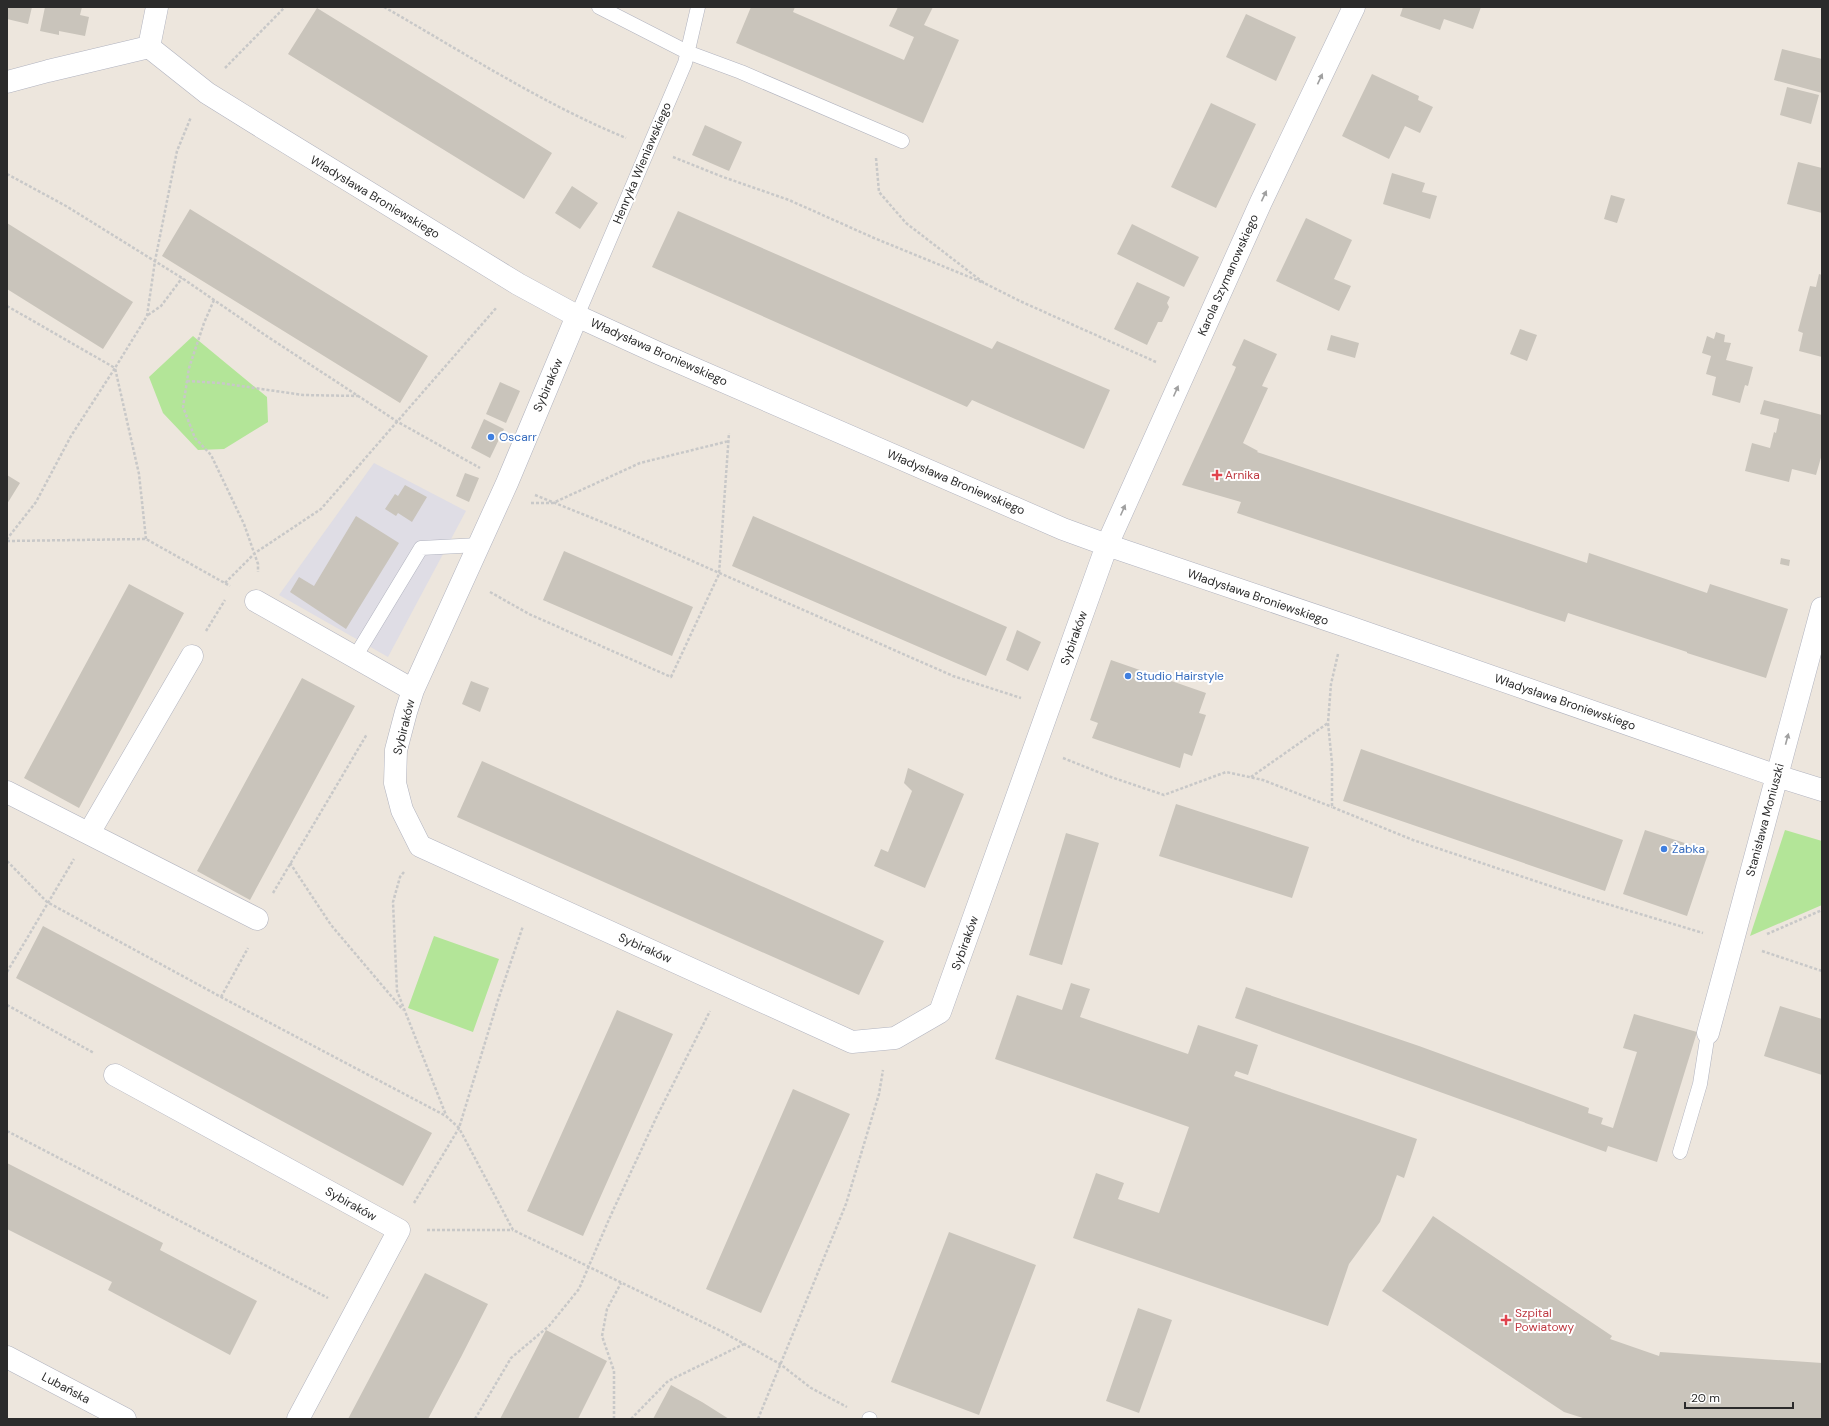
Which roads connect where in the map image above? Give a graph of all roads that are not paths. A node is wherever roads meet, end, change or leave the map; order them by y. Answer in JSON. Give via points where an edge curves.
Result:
{"nodes":[{"id":1,"x":157,"y":7,"type":"edge"},
{"id":2,"x":599,"y":7,"type":"edge"},
{"id":3,"x":698,"y":7,"type":"edge"},
{"id":4,"x":1354,"y":7,"type":"edge"},
{"id":5,"x":149,"y":47,"type":"junction"},
{"id":6,"x":687,"y":52,"type":"junction"},
{"id":7,"x":7,"y":82,"type":"edge"},
{"id":8,"x":902,"y":141,"type":"dead end"},
{"id":9,"x":577,"y":316,"type":"junction"},
{"id":10,"x":479,"y":545,"type":"junction"},
{"id":11,"x":1107,"y":545,"type":"junction"},
{"id":12,"x":256,"y":601,"type":"road end"},
{"id":13,"x":1822,"y":608,"type":"edge"},
{"id":14,"x":192,"y":656,"type":"dead end"},
{"id":15,"x":355,"y":657,"type":"junction"},
{"id":16,"x":413,"y":690,"type":"junction"},
{"id":17,"x":1777,"y":776,"type":"junction"},
{"id":18,"x":1822,"y":790,"type":"edge"},
{"id":19,"x":7,"y":792,"type":"edge"},
{"id":20,"x":89,"y":833,"type":"junction"},
{"id":21,"x":257,"y":920,"type":"road end"},
{"id":22,"x":1708,"y":1033,"type":"joint"},
{"id":23,"x":115,"y":1075,"type":"road end"},
{"id":24,"x":1680,"y":1152,"type":"dead end"},
{"id":25,"x":7,"y":1357,"type":"edge"},
{"id":26,"x":125,"y":1419,"type":"edge"},
{"id":27,"x":298,"y":1419,"type":"edge"}],
"edges":[{"from":1,"to":5,"type":"street"},
{"from":2,"to":6,"type":"lane"},
{"from":3,"to":6,"type":"lane","name":"Henryka Wieniawskiego"},
{"from":11,"to":4,"type":"street","name":"Karola Szymanowskiego","one_way":true,"via":[[1261,202]]},
{"from":5,"to":7,"type":"street"},
{"from":5,"to":9,"type":"street","name":"Władysława Broniewskiego","via":[[206,93],[518,284]]},
{"from":6,"to":8,"type":"lane","via":[[741,72]]},
{"from":6,"to":9,"type":"lane","name":"Henryka Wieniawskiego","via":[[685,63]]},
{"from":9,"to":10,"type":"street","name":"Sybiraków"},
{"from":9,"to":11,"type":"street","name":"Władysława Broniewskiego","via":[[1056,526]]},
{"from":10,"to":15,"type":"lane","via":[[421,548]]},
{"from":10,"to":16,"type":"street","name":"Sybiraków"},
{"from":11,"to":16,"type":"street","name":"Sybiraków","via":[[940,1012],[895,1038],[852,1042],[420,846],[402,810],[395,783],[396,750]]},
{"from":11,"to":17,"type":"street","name":"Władysława Broniewskiego"},
{"from":12,"to":15,"type":"street"},
{"from":17,"to":13,"type":"street","name":"Stanisława Moniuszki","one_way":true},
{"from":14,"to":20,"type":"street"},
{"from":15,"to":16,"type":"street"},
{"from":17,"to":18,"type":"street","name":"Władysława Broniewskiego"},
{"from":17,"to":22,"type":"street","name":"Stanisława Moniuszki"},
{"from":19,"to":20,"type":"street"},
{"from":20,"to":21,"type":"street"},
{"from":22,"to":24,"type":"lane","via":[[1700,1084]]},
{"from":23,"to":27,"type":"street","name":"Sybiraków","via":[[399,1230]]},
{"from":25,"to":26,"type":"street","name":"Lubańska"}]}
